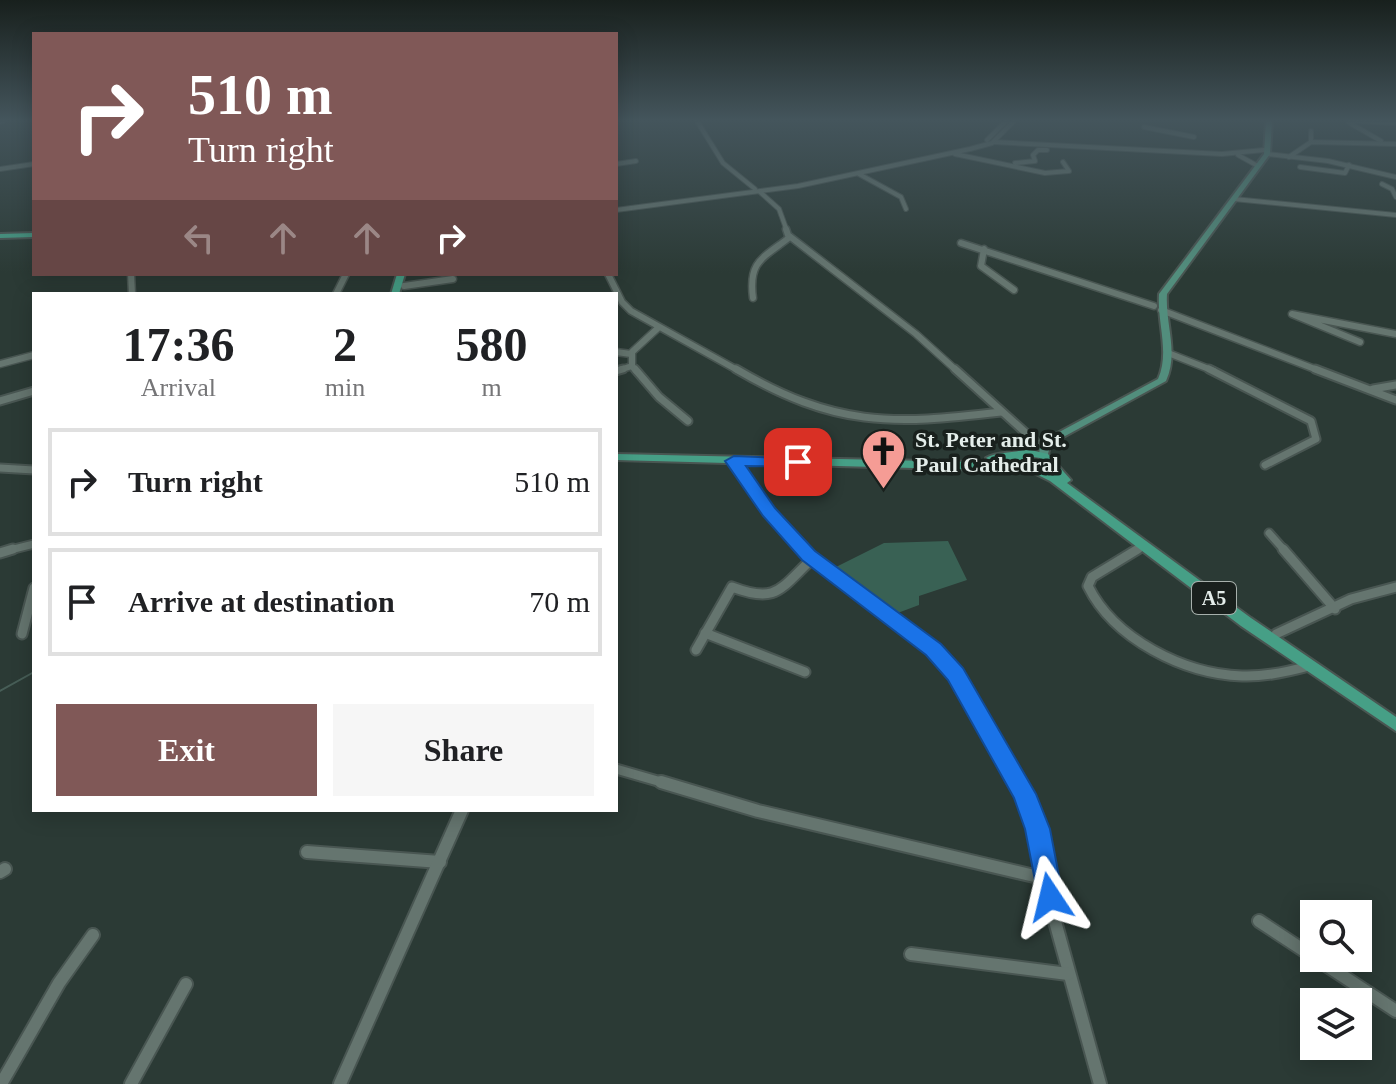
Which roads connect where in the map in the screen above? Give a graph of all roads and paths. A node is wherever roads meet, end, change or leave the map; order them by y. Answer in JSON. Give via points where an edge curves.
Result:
{"nodes":[{"id":1,"x":734,"y":172,"type":"edge"},
{"id":2,"x":854,"y":172,"type":"joint"},
{"id":3,"x":1039,"y":172,"type":"edge"},
{"id":4,"x":1062,"y":172,"type":"edge"},
{"id":5,"x":1251,"y":172,"type":"edge"},
{"id":6,"x":1252,"y":172,"type":"edge"},
{"id":7,"x":1375,"y":172,"type":"edge"},
{"id":8,"x":1396,"y":177,"type":"edge"},
{"id":9,"x":1382,"y":184,"type":"dead end"},
{"id":10,"x":757,"y":190,"type":"junction"},
{"id":11,"x":1396,"y":197,"type":"edge"},
{"id":12,"x":1234,"y":199,"type":"junction"},
{"id":13,"x":618,"y":209,"type":"edge"},
{"id":14,"x":906,"y":209,"type":"dead end"},
{"id":15,"x":1396,"y":215,"type":"edge"},
{"id":16,"x":32,"y":234,"type":"edge"},
{"id":17,"x":0,"y":235,"type":"edge"},
{"id":18,"x":790,"y":237,"type":"junction"},
{"id":19,"x":961,"y":243,"type":"dead end"},
{"id":20,"x":984,"y":249,"type":"junction"},
{"id":21,"x":453,"y":279,"type":"dead end"},
{"id":22,"x":404,"y":290,"type":"edge"},
{"id":23,"x":1014,"y":290,"type":"dead end"},
{"id":24,"x":618,"y":294,"type":"edge"},
{"id":25,"x":753,"y":298,"type":"dead end"},
{"id":26,"x":1158,"y":308,"type":"junction"},
{"id":27,"x":658,"y":328,"type":"junction"},
{"id":28,"x":1396,"y":334,"type":"edge"},
{"id":29,"x":1360,"y":342,"type":"dead end"},
{"id":30,"x":618,"y":352,"type":"edge"},
{"id":31,"x":1168,"y":353,"type":"junction"},
{"id":32,"x":631,"y":354,"type":"junction"},
{"id":33,"x":32,"y":356,"type":"edge"},
{"id":34,"x":0,"y":364,"type":"edge"},
{"id":35,"x":632,"y":366,"type":"junction"},
{"id":36,"x":618,"y":370,"type":"edge"},
{"id":37,"x":1396,"y":385,"type":"edge"},
{"id":38,"x":1372,"y":389,"type":"junction"},
{"id":39,"x":32,"y":392,"type":"edge"},
{"id":40,"x":1396,"y":400,"type":"edge"},
{"id":41,"x":0,"y":401,"type":"edge"},
{"id":42,"x":1001,"y":412,"type":"junction"},
{"id":43,"x":688,"y":421,"type":"dead end"},
{"id":44,"x":1041,"y":453,"type":"junction"},
{"id":45,"x":1020,"y":455,"type":"junction"},
{"id":46,"x":618,"y":456,"type":"edge"},
{"id":47,"x":618,"y":456,"type":"edge"},
{"id":48,"x":734,"y":461,"type":"junction"},
{"id":49,"x":1265,"y":465,"type":"dead end"},
{"id":50,"x":0,"y":468,"type":"edge"},
{"id":51,"x":1030,"y":468,"type":"junction"},
{"id":52,"x":32,"y":470,"type":"edge"},
{"id":53,"x":1269,"y":533,"type":"dead end"},
{"id":54,"x":1144,"y":546,"type":"junction"},
{"id":55,"x":32,"y":547,"type":"edge"},
{"id":56,"x":0,"y":555,"type":"edge"},
{"id":57,"x":812,"y":559,"type":"junction"},
{"id":58,"x":1396,"y":587,"type":"edge"},
{"id":59,"x":32,"y":596,"type":"edge"},
{"id":60,"x":1335,"y":609,"type":"junction"},
{"id":61,"x":705,"y":633,"type":"junction"},
{"id":62,"x":22,"y":634,"type":"dead end"},
{"id":63,"x":1276,"y":634,"type":"junction"},
{"id":64,"x":696,"y":650,"type":"dead end"},
{"id":65,"x":1309,"y":666,"type":"junction"},
{"id":66,"x":805,"y":672,"type":"dead end"},
{"id":67,"x":1396,"y":716,"type":"edge"},
{"id":68,"x":1396,"y":725,"type":"edge"},
{"id":69,"x":618,"y":770,"type":"edge"},
{"id":70,"x":461,"y":812,"type":"edge"},
{"id":71,"x":307,"y":852,"type":"dead end"},
{"id":72,"x":440,"y":862,"type":"junction"},
{"id":73,"x":1047,"y":879,"type":"junction"},
{"id":74,"x":1259,"y":921,"type":"dead end"},
{"id":75,"x":93,"y":935,"type":"dead end"},
{"id":76,"x":911,"y":954,"type":"dead end"},
{"id":77,"x":1068,"y":974,"type":"junction"},
{"id":78,"x":186,"y":984,"type":"dead end"},
{"id":79,"x":1396,"y":1011,"type":"edge"},
{"id":80,"x":1,"y":1084,"type":"edge"},
{"id":81,"x":131,"y":1084,"type":"edge"},
{"id":82,"x":340,"y":1084,"type":"edge"},
{"id":83,"x":1100,"y":1084,"type":"edge"}],
"edges":[{"from":1,"to":10,"type":"street"},
{"from":2,"to":10,"type":"street"},
{"from":2,"to":14,"type":"street","via":[[892,190],[904,199]]},
{"from":3,"to":4,"type":"street"},
{"from":5,"to":26,"type":"main road","via":[[1173,268],[1157,293]]},
{"from":6,"to":12,"type":"main road"},
{"from":7,"to":8,"type":"street"},
{"from":9,"to":11,"type":"street"},
{"from":10,"to":13,"type":"street"},
{"from":10,"to":18,"type":"street","via":[[779,209]]},
{"from":12,"to":15,"type":"street"},
{"from":12,"to":26,"type":"main road","via":[[1180,269]]},
{"from":16,"to":17,"type":"highway"},
{"from":18,"to":25,"type":"street","via":[[755,265],[750,275]]},
{"from":18,"to":42,"type":"street","via":[[909,328]]},
{"from":19,"to":20,"type":"street"},
{"from":20,"to":23,"type":"street","via":[[981,266]]},
{"from":20,"to":26,"type":"street"},
{"from":21,"to":22,"type":"street"},
{"from":24,"to":27,"type":"street","via":[[624,306]]},
{"from":26,"to":31,"type":"main road"},
{"from":26,"to":38,"type":"street"},
{"from":26,"to":44,"type":"main road","via":[[1161,351],[1155,378]]},
{"from":27,"to":32,"type":"street"},
{"from":27,"to":42,"type":"street","via":[[763,386],[846,417],[879,421]]},
{"from":28,"to":29,"type":"street","via":[[1292,314]]},
{"from":30,"to":32,"type":"street"},
{"from":31,"to":44,"type":"main road","via":[[1162,381],[1053,439]]},
{"from":31,"to":49,"type":"street","via":[[1311,421],[1316,439]]},
{"from":32,"to":35,"type":"street"},
{"from":33,"to":34,"type":"street"},
{"from":35,"to":36,"type":"street"},
{"from":35,"to":43,"type":"street"},
{"from":37,"to":38,"type":"street"},
{"from":38,"to":40,"type":"street"},
{"from":39,"to":41,"type":"street"},
{"from":42,"to":44,"type":"street"},
{"from":44,"to":45,"type":"highway"},
{"from":44,"to":51,"type":"highway","via":[[1043,468]]},
{"from":44,"to":63,"type":"highway","number":"A5","via":[[1067,482]]},
{"from":45,"to":46,"type":"highway"},
{"from":45,"to":51,"type":"highway"},
{"from":47,"to":48,"type":"highway"},
{"from":48,"to":51,"type":"highway"},
{"from":48,"to":57,"type":"street","via":[[769,512]]},
{"from":50,"to":52,"type":"street"},
{"from":51,"to":54,"type":"highway","number":"A5","via":[[1054,479]]},
{"from":53,"to":60,"type":"street"},
{"from":54,"to":65,"type":"highway","number":"A5"},
{"from":54,"to":65,"type":"street","via":[[1092,577],[1088,586],[1096,604],[1121,631],[1228,675]]},
{"from":55,"to":56,"type":"street"},
{"from":57,"to":61,"type":"street","via":[[774,595],[759,597],[732,587]]},
{"from":57,"to":73,"type":"street","via":[[933,650],[955,674],[1024,794],[1038,829]]},
{"from":58,"to":60,"type":"street","via":[[1359,594]]},
{"from":59,"to":62,"type":"street"},
{"from":60,"to":63,"type":"street"},
{"from":61,"to":64,"type":"street"},
{"from":61,"to":66,"type":"street"},
{"from":63,"to":67,"type":"highway","number":"A5"},
{"from":65,"to":68,"type":"highway","number":"A5"},
{"from":69,"to":73,"type":"street","via":[[758,811]]},
{"from":70,"to":72,"type":"street"},
{"from":71,"to":72,"type":"street"},
{"from":72,"to":82,"type":"street"},
{"from":73,"to":77,"type":"street"},
{"from":74,"to":79,"type":"street"},
{"from":75,"to":80,"type":"street"},
{"from":76,"to":77,"type":"street"},
{"from":77,"to":83,"type":"street"},
{"from":78,"to":81,"type":"street"}]}
